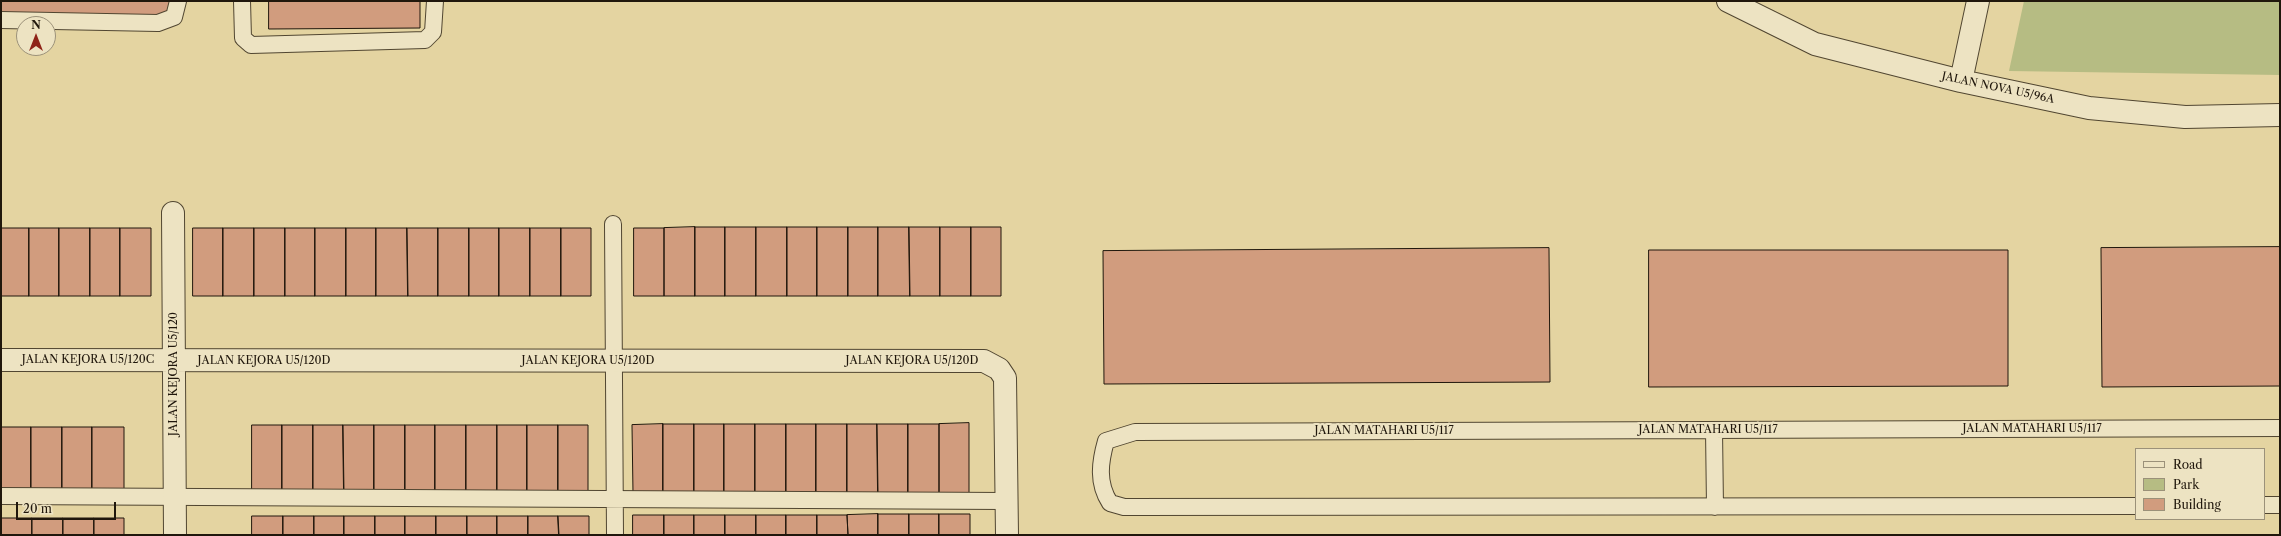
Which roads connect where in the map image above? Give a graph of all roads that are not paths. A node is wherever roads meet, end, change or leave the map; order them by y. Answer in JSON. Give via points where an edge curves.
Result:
{"nodes":[{"id":1,"x":178,"y":1,"type":"edge"},
{"id":2,"x":242,"y":1,"type":"edge"},
{"id":3,"x":435,"y":1,"type":"edge"},
{"id":4,"x":1728,"y":1,"type":"edge"},
{"id":5,"x":1978,"y":1,"type":"edge"},
{"id":6,"x":1,"y":20,"type":"edge"},
{"id":7,"x":1961,"y":81,"type":"junction"},
{"id":8,"x":2280,"y":115,"type":"edge"},
{"id":9,"x":173,"y":213,"type":"dead end"},
{"id":10,"x":613,"y":224,"type":"dead end"},
{"id":11,"x":1,"y":360,"type":"edge"},
{"id":12,"x":174,"y":360,"type":"junction"},
{"id":13,"x":614,"y":360,"type":"junction"},
{"id":14,"x":2280,"y":428,"type":"edge"},
{"id":15,"x":1714,"y":430,"type":"junction"},
{"id":16,"x":1,"y":496,"type":"edge"},
{"id":17,"x":175,"y":497,"type":"junction"},
{"id":18,"x":614,"y":499,"type":"junction"},
{"id":19,"x":1006,"y":501,"type":"junction"},
{"id":20,"x":2265,"y":505,"type":"edge"},
{"id":21,"x":2280,"y":505,"type":"edge"},
{"id":22,"x":2135,"y":506,"type":"edge"},
{"id":23,"x":1715,"y":507,"type":"junction"},
{"id":24,"x":175,"y":535,"type":"edge"},
{"id":25,"x":615,"y":535,"type":"edge"},
{"id":26,"x":1006,"y":535,"type":"edge"}],
"edges":[{"from":1,"to":6,"type":"lane","via":[[174,17],[158,23]]},
{"from":2,"to":3,"type":"lane","via":[[243,38],[251,45],[425,40],[433,32]]},
{"from":4,"to":7,"type":"street","name":"JALAN NOVA U5/96A","via":[[1815,44]]},
{"from":5,"to":7,"type":"street"},
{"from":7,"to":8,"type":"street","name":"JALAN NOVA U5/96A","via":[[2089,108],[2185,117]]},
{"from":9,"to":12,"type":"street","name":"JALAN KEJORA U5/120"},
{"from":10,"to":13,"type":"lane"},
{"from":11,"to":12,"type":"street","name":"JALAN KEJORA U5/120C"},
{"from":12,"to":13,"type":"street","name":"JALAN KEJORA U5/120D"},
{"from":12,"to":17,"type":"street","name":"JALAN KEJORA U5/120"},
{"from":13,"to":18,"type":"lane"},
{"from":13,"to":19,"type":"street","name":"JALAN KEJORA U5/120D","via":[[984,360],[999,369],[1005,378]]},
{"from":14,"to":15,"type":"lane","name":"JALAN MATAHARI U5/117"},
{"from":15,"to":23,"type":"lane"},
{"from":15,"to":23,"type":"lane","name":"JALAN MATAHARI U5/117","via":[[1135,432],[1106,440],[1100,463],[1103,492],[1110,503],[1124,507]]},
{"from":16,"to":17,"type":"lane"},
{"from":17,"to":18,"type":"lane"},
{"from":17,"to":24,"type":"street","name":"JALAN KEJORA U5/120"},
{"from":18,"to":19,"type":"lane"},
{"from":18,"to":25,"type":"lane"},
{"from":19,"to":26,"type":"street"},
{"from":20,"to":21,"type":"lane"},
{"from":22,"to":23,"type":"lane"}]}
